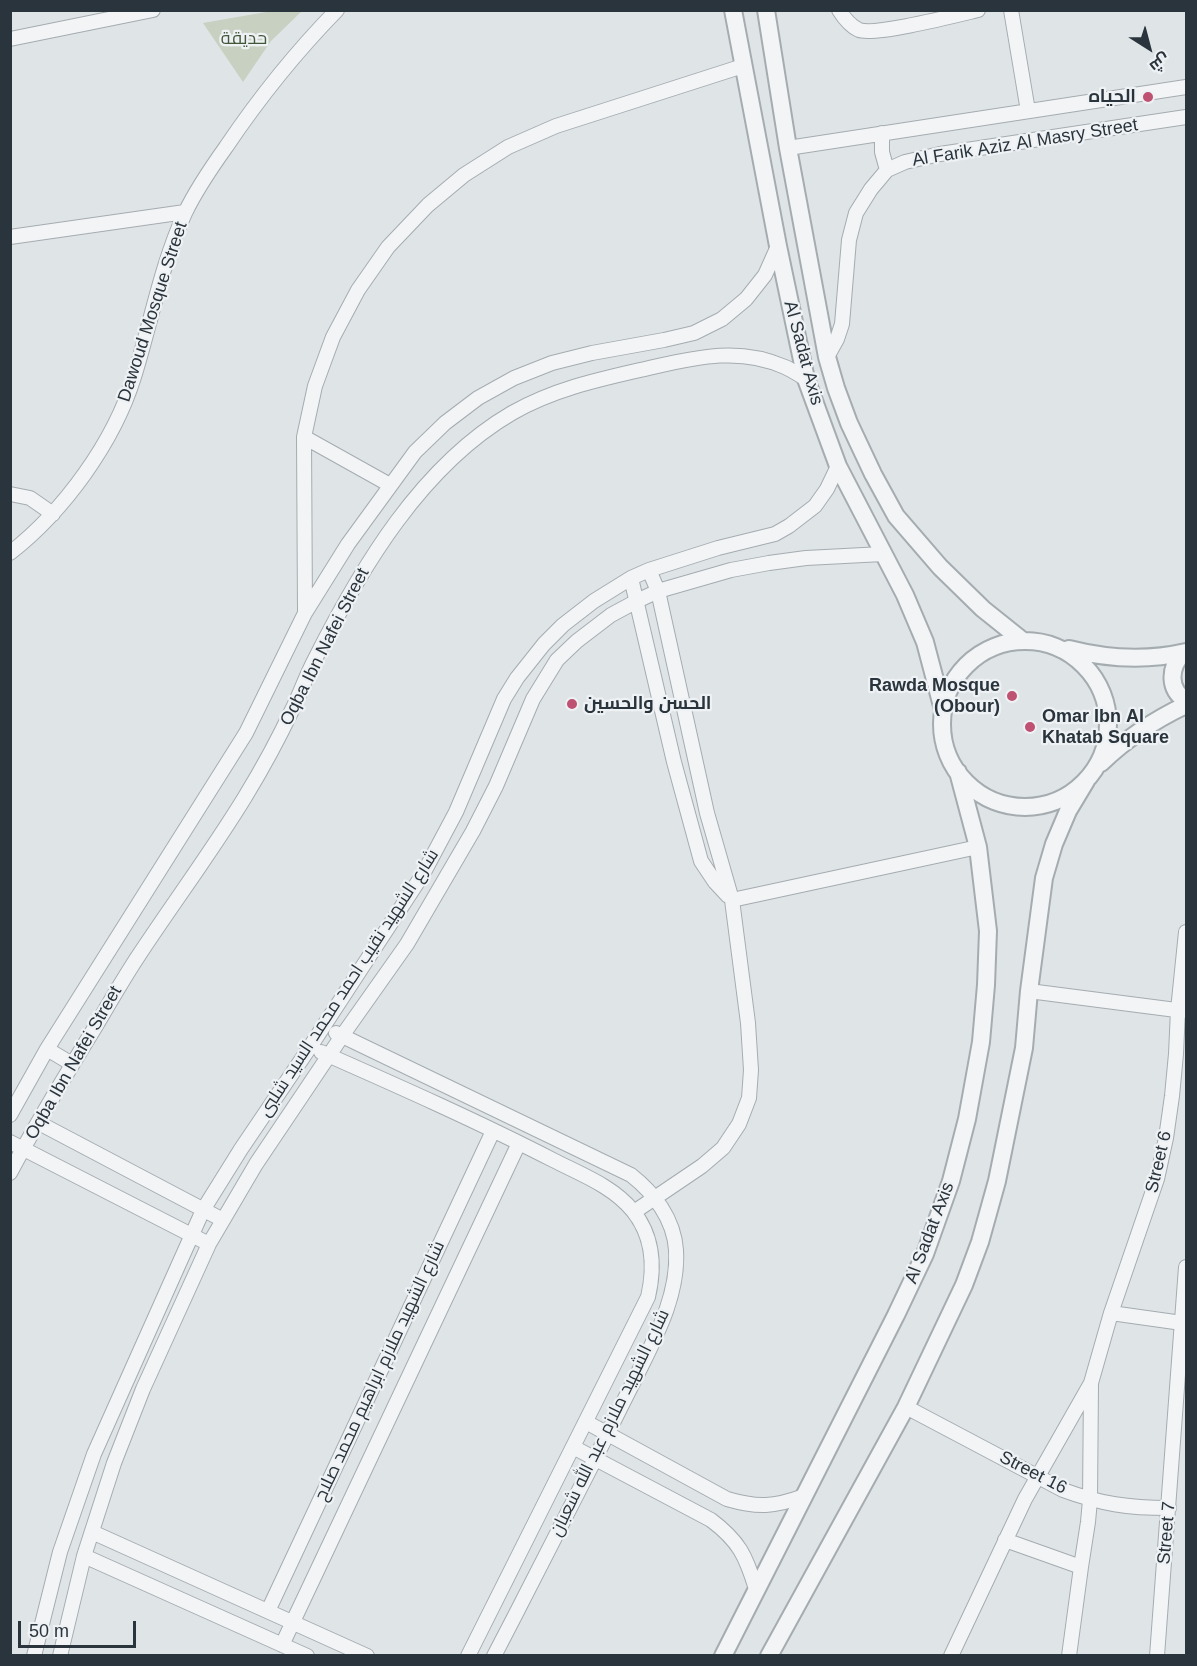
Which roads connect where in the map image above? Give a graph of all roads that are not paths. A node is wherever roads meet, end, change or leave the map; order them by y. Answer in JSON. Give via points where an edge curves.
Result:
{"nodes":[{"id":1,"x":153,"y":10,"type":"edge"},
{"id":2,"x":337,"y":10,"type":"edge"},
{"id":3,"x":733,"y":10,"type":"edge"},
{"id":4,"x":766,"y":10,"type":"edge"},
{"id":5,"x":839,"y":10,"type":"edge"},
{"id":6,"x":906,"y":10,"type":"edge"},
{"id":7,"x":978,"y":10,"type":"edge"},
{"id":8,"x":1011,"y":10,"type":"edge"},
{"id":9,"x":909,"y":25,"type":"junction"},
{"id":10,"x":10,"y":39,"type":"edge"},
{"id":11,"x":743,"y":66,"type":"junction"},
{"id":12,"x":1186,"y":87,"type":"edge"},
{"id":13,"x":1028,"y":111,"type":"junction"},
{"id":14,"x":1186,"y":117,"type":"edge"},
{"id":15,"x":882,"y":133,"type":"junction"},
{"id":16,"x":788,"y":148,"type":"junction"},
{"id":17,"x":887,"y":170,"type":"junction"},
{"id":18,"x":185,"y":212,"type":"junction"},
{"id":19,"x":10,"y":237,"type":"edge"},
{"id":20,"x":777,"y":246,"type":"junction"},
{"id":21,"x":827,"y":357,"type":"junction"},
{"id":22,"x":806,"y":379,"type":"junction"},
{"id":23,"x":304,"y":436,"type":"junction"},
{"id":24,"x":838,"y":466,"type":"junction"},
{"id":25,"x":390,"y":485,"type":"junction"},
{"id":26,"x":10,"y":494,"type":"edge"},
{"id":27,"x":53,"y":514,"type":"junction"},
{"id":28,"x":10,"y":553,"type":"edge"},
{"id":29,"x":883,"y":554,"type":"junction"},
{"id":30,"x":649,"y":570,"type":"junction"},
{"id":31,"x":631,"y":578,"type":"junction"},
{"id":32,"x":658,"y":591,"type":"junction"},
{"id":33,"x":636,"y":601,"type":"junction"},
{"id":34,"x":305,"y":614,"type":"junction"},
{"id":35,"x":1023,"y":641,"type":"junction"},
{"id":36,"x":1055,"y":646,"type":"junction"},
{"id":37,"x":1185,"y":653,"type":"edge"},
{"id":38,"x":1186,"y":703,"type":"edge"},
{"id":39,"x":943,"y":710,"type":"junction"},
{"id":40,"x":958,"y":772,"type":"junction"},
{"id":41,"x":1091,"y":774,"type":"junction"},
{"id":42,"x":978,"y":847,"type":"junction"},
{"id":43,"x":732,"y":900,"type":"junction"},
{"id":44,"x":1186,"y":933,"type":"edge"},
{"id":45,"x":1029,"y":991,"type":"junction"},
{"id":46,"x":1182,"y":1011,"type":"edge"},
{"id":47,"x":323,"y":1027,"type":"junction"},
{"id":48,"x":342,"y":1036,"type":"junction"},
{"id":49,"x":310,"y":1047,"type":"junction"},
{"id":50,"x":48,"y":1049,"type":"junction"},
{"id":51,"x":329,"y":1056,"type":"junction"},
{"id":52,"x":72,"y":1064,"type":"junction"},
{"id":53,"x":10,"y":1115,"type":"edge"},
{"id":54,"x":39,"y":1123,"type":"junction"},
{"id":55,"x":493,"y":1131,"type":"junction"},
{"id":56,"x":10,"y":1142,"type":"edge"},
{"id":57,"x":519,"y":1143,"type":"junction"},
{"id":58,"x":24,"y":1149,"type":"junction"},
{"id":59,"x":10,"y":1173,"type":"edge"},
{"id":60,"x":655,"y":1198,"type":"junction"},
{"id":61,"x":203,"y":1210,"type":"junction"},
{"id":62,"x":634,"y":1212,"type":"junction"},
{"id":63,"x":224,"y":1220,"type":"junction"},
{"id":64,"x":191,"y":1235,"type":"junction"},
{"id":65,"x":209,"y":1244,"type":"junction"},
{"id":66,"x":1186,"y":1267,"type":"edge"},
{"id":67,"x":1111,"y":1313,"type":"junction"},
{"id":68,"x":1182,"y":1323,"type":"junction"},
{"id":69,"x":1091,"y":1383,"type":"junction"},
{"id":70,"x":906,"y":1407,"type":"junction"},
{"id":71,"x":586,"y":1422,"type":"junction"},
{"id":72,"x":608,"y":1433,"type":"junction"},
{"id":73,"x":573,"y":1447,"type":"junction"},
{"id":74,"x":595,"y":1458,"type":"junction"},
{"id":75,"x":1172,"y":1470,"type":"junction"},
{"id":76,"x":1186,"y":1471,"type":"edge"},
{"id":77,"x":1037,"y":1477,"type":"junction"},
{"id":78,"x":804,"y":1496,"type":"junction"},
{"id":79,"x":1090,"y":1500,"type":"junction"},
{"id":80,"x":1169,"y":1508,"type":"junction"},
{"id":81,"x":92,"y":1532,"type":"junction"},
{"id":82,"x":1005,"y":1540,"type":"junction"},
{"id":83,"x":84,"y":1556,"type":"junction"},
{"id":84,"x":1081,"y":1567,"type":"junction"},
{"id":85,"x":756,"y":1589,"type":"junction"},
{"id":86,"x":268,"y":1611,"type":"junction"},
{"id":87,"x":292,"y":1622,"type":"junction"},
{"id":88,"x":282,"y":1645,"type":"junction"},
{"id":89,"x":34,"y":1656,"type":"edge"},
{"id":90,"x":60,"y":1656,"type":"edge"},
{"id":91,"x":307,"y":1656,"type":"edge"},
{"id":92,"x":367,"y":1656,"type":"edge"},
{"id":93,"x":468,"y":1656,"type":"edge"},
{"id":94,"x":494,"y":1656,"type":"edge"},
{"id":95,"x":723,"y":1656,"type":"edge"},
{"id":96,"x":769,"y":1656,"type":"edge"},
{"id":97,"x":951,"y":1656,"type":"edge"},
{"id":98,"x":1069,"y":1656,"type":"edge"},
{"id":99,"x":1157,"y":1656,"type":"edge"}],
"edges":[{"from":1,"to":10,"type":"street"},
{"from":2,"to":18,"type":"street","name":"Dawoud Mosque Street","via":[[272,83],[207,174]]},
{"from":3,"to":11,"type":"street","name":"Al Sadat Axis"},
{"from":4,"to":16,"type":"street","name":"Al Sadat Axis"},
{"from":5,"to":9,"type":"street","via":[[859,30]]},
{"from":6,"to":9,"type":"street"},
{"from":7,"to":9,"type":"street"},
{"from":8,"to":13,"type":"street"},
{"from":11,"to":20,"type":"street","name":"Al Sadat Axis"},
{"from":11,"to":23,"type":"street","via":[[556,126],[508,147],[428,205],[388,247],[333,336]]},
{"from":12,"to":13,"type":"street","name":"Al Farik Aziz Al Masry Street"},
{"from":13,"to":15,"type":"street","name":"Al Farik Aziz Al Masry Street"},
{"from":14,"to":17,"type":"street","name":"Al Farik Aziz Al Masry Street","via":[[940,154]]},
{"from":15,"to":16,"type":"street","name":"Al Farik Aziz Al Masry Street"},
{"from":15,"to":17,"type":"street"},
{"from":16,"to":21,"type":"street","name":"Al Sadat Axis"},
{"from":17,"to":21,"type":"street","name":"Al Farik Aziz Al Masry Street","via":[[856,213],[849,240],[842,324]]},
{"from":18,"to":19,"type":"street"},
{"from":18,"to":27,"type":"street","name":"Dawoud Mosque Street","via":[[116,426],[87,472]]},
{"from":20,"to":22,"type":"street","name":"Al Sadat Axis"},
{"from":20,"to":25,"type":"street","name":"Oqba Ibn Nafei Street","via":[[765,275],[746,299],[722,319],[694,333],[592,353],[514,378],[445,423],[415,452]]},
{"from":21,"to":35,"type":"street","name":"Al Sadat Axis","via":[[849,423],[896,516],[940,567]]},
{"from":22,"to":24,"type":"street","name":"Al Sadat Axis"},
{"from":22,"to":52,"type":"street","name":"Oqba Ibn Nafei Street","via":[[759,358],[709,355],[593,381],[513,412],[445,464],[368,563],[244,799],[137,958]]},
{"from":23,"to":25,"type":"street"},
{"from":23,"to":34,"type":"street"},
{"from":24,"to":29,"type":"street","name":"Al Sadat Axis"},
{"from":24,"to":30,"type":"street","name":"شارع الشهيد نقيب احمد محمد السيد شلبى","via":[[815,506],[776,534]]},
{"from":25,"to":34,"type":"street","name":"Oqba Ibn Nafei Street"},
{"from":26,"to":27,"type":"street","via":[[30,498]]},
{"from":27,"to":28,"type":"street","name":"Dawoud Mosque Street"},
{"from":29,"to":32,"type":"street","name":"شارع الشهيد نقيب احمد محمد السيد شلبى","via":[[769,563]]},
{"from":29,"to":39,"type":"street","name":"Al Sadat Axis","via":[[925,642]]},
{"from":30,"to":31,"type":"street","name":"شارع الشهيد نقيب احمد محمد السيد شلبى"},
{"from":30,"to":32,"type":"street"},
{"from":31,"to":33,"type":"street"},
{"from":31,"to":47,"type":"street","name":"شارع الشهيد نقيب احمد محمد السيد شلبى","via":[[563,625],[517,678],[423,874]]},
{"from":32,"to":33,"type":"street","name":"شارع الشهيد نقيب احمد محمد السيد شلبى"},
{"from":32,"to":43,"type":"street","via":[[707,813]]},
{"from":33,"to":43,"type":"street","via":[[701,861]]},
{"from":33,"to":48,"type":"street","name":"شارع الشهيد نقيب احمد محمد السيد شلبى","via":[[591,629],[557,660],[532,699],[473,831],[406,944]]},
{"from":34,"to":50,"type":"street","name":"Oqba Ibn Nafei Street","via":[[246,733]]},
{"from":35,"to":36,"type":"street"},
{"from":35,"to":39,"type":"street","via":[[1000,644],[980,654],[950,688]]},
{"from":36,"to":37,"type":"street","via":[[1093,656],[1133,659]]},
{"from":36,"to":41,"type":"street","via":[[1080,661],[1098,684],[1108,711],[1107,740]]},
{"from":37,"to":38,"type":"street","via":[[1173,667],[1172,676],[1177,693]]},
{"from":38,"to":41,"type":"street","via":[[1138,731]]},
{"from":39,"to":40,"type":"street","via":[[942,732],[947,753]]},
{"from":40,"to":41,"type":"street","via":[[979,793],[1005,804],[1025,806],[1062,798]]},
{"from":40,"to":42,"type":"street","name":"Al Sadat Axis"},
{"from":41,"to":45,"type":"street","via":[[1068,811],[1044,878]]},
{"from":42,"to":43,"type":"street"},
{"from":42,"to":78,"type":"street","name":"Al Sadat Axis","via":[[988,931],[981,1042],[968,1119],[925,1254]]},
{"from":43,"to":60,"type":"street","via":[[748,1023],[752,1070],[749,1098],[739,1124],[723,1148]]},
{"from":44,"to":46,"type":"street","name":"Street 6"},
{"from":45,"to":46,"type":"street"},
{"from":45,"to":70,"type":"street","via":[[1024,1048],[1008,1132],[980,1242]]},
{"from":46,"to":67,"type":"street","name":"Street 6","via":[[1159,1169]]},
{"from":47,"to":48,"type":"street","name":"شارع الشهيد ملازم عبد الله شعبان"},
{"from":47,"to":49,"type":"street","name":"شارع الشهيد نقيب احمد محمد السيد شلبى"},
{"from":48,"to":51,"type":"street","name":"شارع الشهيد نقيب احمد محمد السيد شلبى"},
{"from":48,"to":60,"type":"street","name":"شارع الشهيد ملازم عبد الله شعبان","via":[[616,1166],[631,1174]]},
{"from":49,"to":51,"type":"street","name":"شارع الشهيد ملازم عبد الله شعبان"},
{"from":49,"to":61,"type":"street","name":"شارع الشهيد نقيب احمد محمد السيد شلبى"},
{"from":50,"to":52,"type":"street"},
{"from":50,"to":53,"type":"street","name":"Oqba Ibn Nafei Street"},
{"from":51,"to":55,"type":"street","name":"شارع الشهيد ملازم عبد الله شعبان"},
{"from":51,"to":63,"type":"street","name":"شارع الشهيد نقيب احمد محمد السيد شلبى","via":[[256,1164]]},
{"from":52,"to":54,"type":"street","name":"Oqba Ibn Nafei Street"},
{"from":54,"to":58,"type":"street","name":"Oqba Ibn Nafei Street"},
{"from":54,"to":61,"type":"street"},
{"from":55,"to":57,"type":"street","name":"شارع الشهيد ملازم عبد الله شعبان"},
{"from":55,"to":86,"type":"street","name":"شارع الشهيد ملازم ابراهيم محمد صلاح"},
{"from":56,"to":58,"type":"street"},
{"from":57,"to":62,"type":"street","name":"شارع الشهيد ملازم عبد الله شعبان","via":[[605,1187]]},
{"from":57,"to":87,"type":"street","name":"شارع الشهيد ملازم ابراهيم محمد صلاح"},
{"from":58,"to":59,"type":"street","name":"Oqba Ibn Nafei Street"},
{"from":58,"to":64,"type":"street"},
{"from":60,"to":62,"type":"street"},
{"from":60,"to":72,"type":"street","name":"شارع الشهيد ملازم عبد الله شعبان","via":[[669,1222],[676,1249],[675,1277],[664,1317]]},
{"from":61,"to":63,"type":"street"},
{"from":61,"to":64,"type":"street","name":"شارع الشهيد نقيب احمد محمد السيد شلبى"},
{"from":62,"to":71,"type":"street","name":"شارع الشهيد ملازم عبد الله شعبان","via":[[650,1245],[652,1282]]},
{"from":63,"to":65,"type":"street","name":"شارع الشهيد نقيب احمد محمد السيد شلبى"},
{"from":64,"to":65,"type":"street"},
{"from":64,"to":89,"type":"street","name":"شارع الشهيد نقيب احمد محمد السيد شلبى","via":[[94,1454],[60,1552]]},
{"from":65,"to":81,"type":"street","name":"شارع الشهيد نقيب احمد محمد السيد شلبى","via":[[143,1389]]},
{"from":66,"to":68,"type":"street","name":"Street 7"},
{"from":67,"to":68,"type":"street"},
{"from":67,"to":69,"type":"street","name":"Street 6"},
{"from":68,"to":75,"type":"street","name":"Street 7"},
{"from":69,"to":77,"type":"street","name":"Street 6"},
{"from":69,"to":79,"type":"street","name":"Street 6"},
{"from":70,"to":77,"type":"street","name":"Street 16"},
{"from":70,"to":96,"type":"street"},
{"from":71,"to":72,"type":"street"},
{"from":71,"to":73,"type":"street","name":"شارع الشهيد ملازم عبد الله شعبان"},
{"from":72,"to":74,"type":"street","name":"شارع الشهيد ملازم عبد الله شعبان"},
{"from":72,"to":78,"type":"street","via":[[727,1499],[766,1506]]},
{"from":73,"to":74,"type":"street"},
{"from":73,"to":93,"type":"street","name":"شارع الشهيد ملازم عبد الله شعبان"},
{"from":74,"to":85,"type":"street","via":[[727,1532],[741,1549]]},
{"from":74,"to":94,"type":"street","name":"شارع الشهيد ملازم عبد الله شعبان"},
{"from":75,"to":76,"type":"street"},
{"from":75,"to":80,"type":"street","name":"Street 7"},
{"from":77,"to":79,"type":"street","name":"Street 16"},
{"from":77,"to":82,"type":"street","name":"Street 6"},
{"from":78,"to":85,"type":"street","name":"Al Sadat Axis"},
{"from":79,"to":80,"type":"street","name":"Street 16","via":[[1116,1506]]},
{"from":79,"to":84,"type":"street","name":"Street 6"},
{"from":80,"to":99,"type":"street","name":"Street 7"},
{"from":81,"to":83,"type":"street","name":"شارع الشهيد نقيب احمد محمد السيد شلبى"},
{"from":81,"to":86,"type":"street"},
{"from":82,"to":84,"type":"street"},
{"from":82,"to":97,"type":"street","name":"Street 6"},
{"from":83,"to":88,"type":"street"},
{"from":83,"to":90,"type":"street","name":"شارع الشهيد نقيب احمد محمد السيد شلبى"},
{"from":84,"to":98,"type":"street","name":"Street 6"},
{"from":85,"to":95,"type":"street","name":"Al Sadat Axis"},
{"from":86,"to":87,"type":"street"},
{"from":87,"to":88,"type":"street","name":"شارع الشهيد ملازم ابراهيم محمد صلاح"},
{"from":87,"to":92,"type":"street"},
{"from":88,"to":91,"type":"street"}]}
